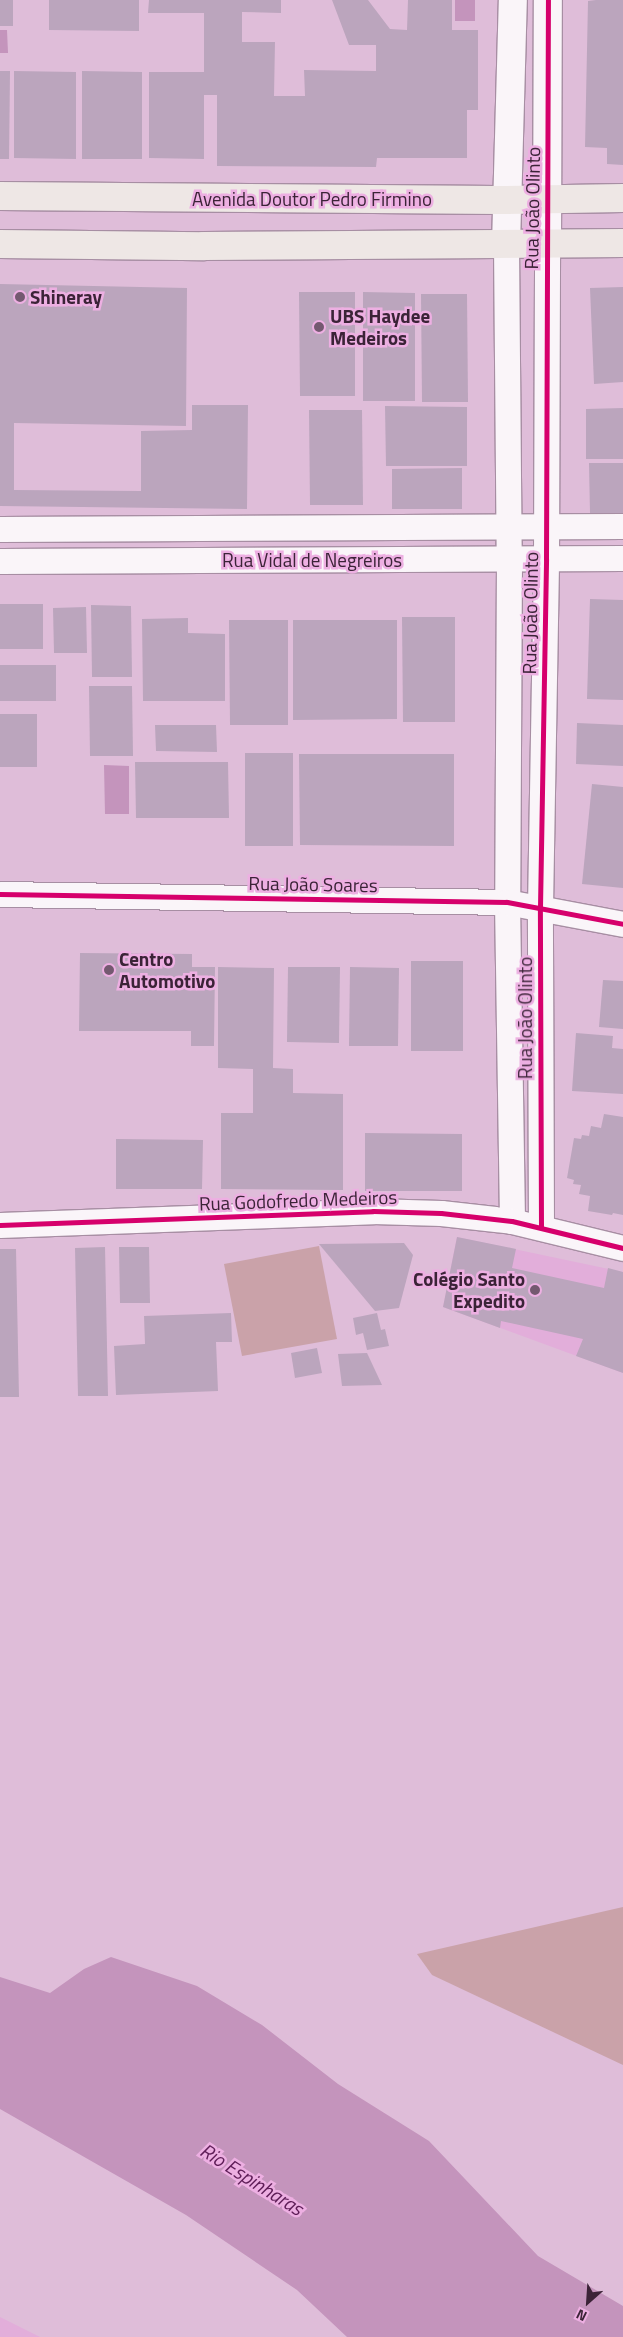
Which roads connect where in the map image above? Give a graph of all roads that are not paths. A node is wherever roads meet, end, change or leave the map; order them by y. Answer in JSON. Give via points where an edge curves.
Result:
{"nodes":[{"id":1,"x":513,"y":0,"type":"edge"},
{"id":2,"x":548,"y":0,"type":"edge"},
{"id":3,"x":0,"y":196,"type":"edge"},
{"id":4,"x":623,"y":198,"type":"edge"},
{"id":5,"x":506,"y":200,"type":"junction"},
{"id":6,"x":547,"y":200,"type":"junction"},
{"id":7,"x":623,"y":243,"type":"edge"},
{"id":8,"x":0,"y":244,"type":"edge"},
{"id":9,"x":547,"y":244,"type":"junction"},
{"id":10,"x":506,"y":245,"type":"junction"},
{"id":11,"x":623,"y":526,"type":"edge"},
{"id":12,"x":508,"y":527,"type":"junction"},
{"id":13,"x":545,"y":527,"type":"junction"},
{"id":14,"x":0,"y":530,"type":"edge"},
{"id":15,"x":546,"y":558,"type":"junction"},
{"id":16,"x":623,"y":558,"type":"edge"},
{"id":17,"x":509,"y":559,"type":"junction"},
{"id":18,"x":0,"y":561,"type":"edge"},
{"id":19,"x":0,"y":894,"type":"edge"},
{"id":20,"x":507,"y":902,"type":"junction"},
{"id":21,"x":540,"y":907,"type":"junction"},
{"id":22,"x":623,"y":924,"type":"edge"},
{"id":23,"x":512,"y":1221,"type":"junction"},
{"id":24,"x":0,"y":1225,"type":"edge"},
{"id":25,"x":541,"y":1227,"type":"junction"},
{"id":26,"x":623,"y":1248,"type":"edge"}],
"edges":[{"from":1,"to":5,"type":"street","name":"Rua João Olinto"},
{"from":2,"to":6,"type":"street","name":"Rua João Olinto"},
{"from":3,"to":5,"type":"main road","name":"Avenida Doutor Pedro Firmino"},
{"from":4,"to":6,"type":"main road","name":"Avenida Doutor Pedro Firmino"},
{"from":5,"to":6,"type":"main road","name":"Avenida Doutor Pedro Firmino"},
{"from":5,"to":10,"type":"street","name":"Rua João Olinto"},
{"from":6,"to":9,"type":"street","name":"Rua João Olinto"},
{"from":7,"to":9,"type":"main road"},
{"from":8,"to":10,"type":"main road"},
{"from":9,"to":10,"type":"main road"},
{"from":9,"to":13,"type":"street","name":"Rua João Olinto"},
{"from":10,"to":12,"type":"street","name":"Rua João Olinto"},
{"from":11,"to":13,"type":"street","name":"Rua Vidal de Negreiros"},
{"from":12,"to":13,"type":"street","name":"Rua Vidal de Negreiros"},
{"from":12,"to":14,"type":"street","name":"Rua Vidal de Negreiros"},
{"from":12,"to":17,"type":"street","name":"Rua João Olinto"},
{"from":13,"to":15,"type":"street","name":"Rua João Olinto"},
{"from":15,"to":16,"type":"street","name":"Rua Vidal de Negreiros"},
{"from":15,"to":17,"type":"street","name":"Rua Vidal de Negreiros"},
{"from":15,"to":21,"type":"street","name":"Rua João Olinto"},
{"from":17,"to":18,"type":"street","name":"Rua Vidal de Negreiros"},
{"from":17,"to":20,"type":"street","name":"Rua João Olinto"},
{"from":19,"to":20,"type":"street","name":"Rua João Soares"},
{"from":20,"to":21,"type":"street","name":"Rua João Soares"},
{"from":20,"to":23,"type":"street","name":"Rua João Olinto"},
{"from":21,"to":22,"type":"street","name":"Rua João Soares"},
{"from":21,"to":25,"type":"street","name":"Rua João Olinto"},
{"from":23,"to":24,"type":"street","name":"Rua Godofredo Medeiros","via":[[441,1212],[373,1211]]},
{"from":23,"to":25,"type":"street","name":"Rua Godofredo Medeiros"},
{"from":25,"to":26,"type":"street","name":"Rua Godofredo Medeiros"}]}
